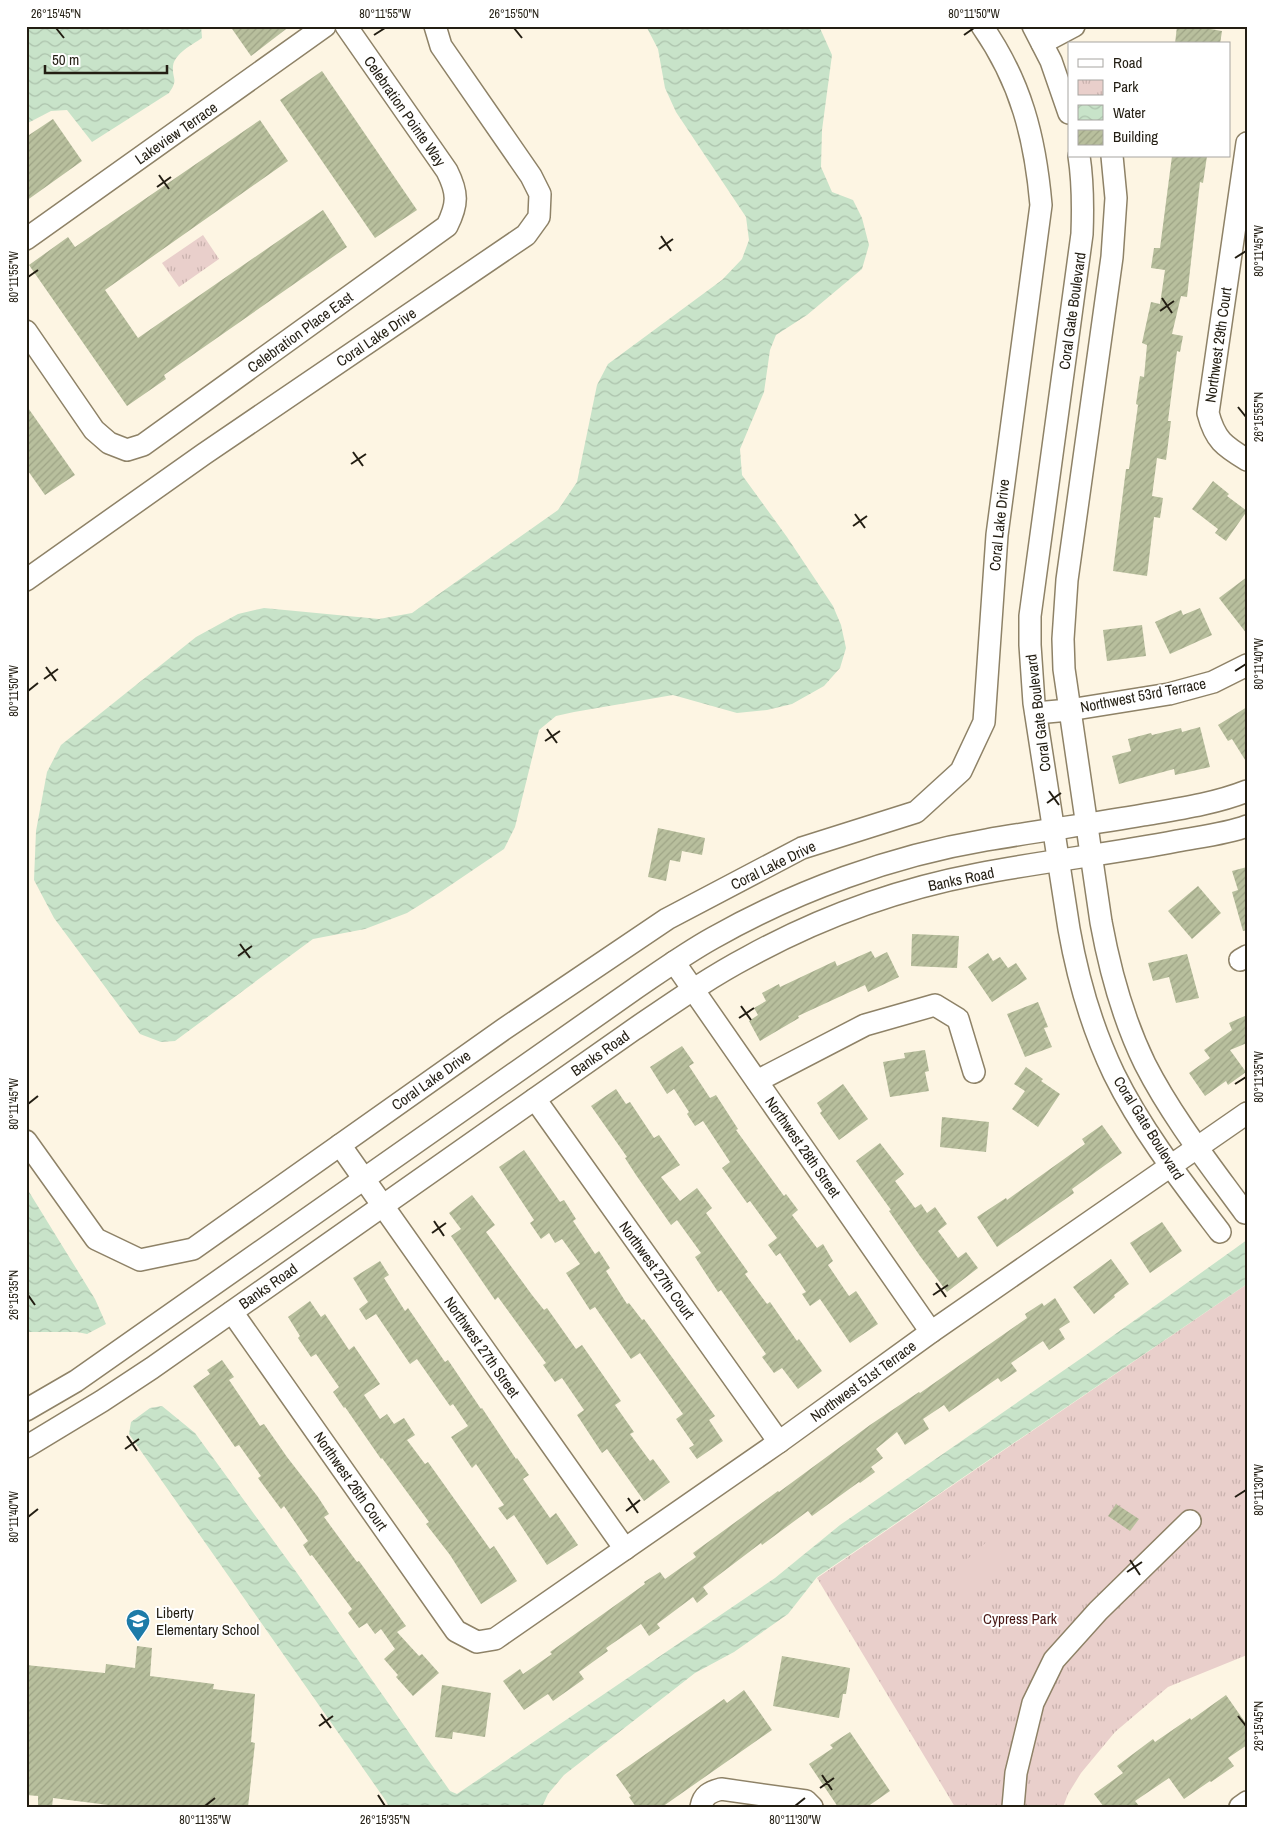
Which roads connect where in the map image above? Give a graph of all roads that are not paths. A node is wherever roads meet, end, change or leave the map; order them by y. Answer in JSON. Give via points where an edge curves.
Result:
{"nodes":[{"id":1,"x":325,"y":26,"type":"edge"},
{"id":2,"x":346,"y":26,"type":"edge"},
{"id":3,"x":435,"y":26,"type":"edge"},
{"id":4,"x":982,"y":26,"type":"edge"},
{"id":5,"x":1073,"y":31,"type":"edge"},
{"id":6,"x":1037,"y":34,"type":"edge"},
{"id":7,"x":1068,"y":109,"type":"edge"},
{"id":8,"x":1247,"y":143,"type":"edge"},
{"id":9,"x":1079,"y":158,"type":"edge"},
{"id":10,"x":1112,"y":158,"type":"edge"},
{"id":11,"x":456,"y":200,"type":"joint"},
{"id":12,"x":1242,"y":215,"type":"edge"},
{"id":13,"x":26,"y":239,"type":"edge"},
{"id":14,"x":26,"y":331,"type":"edge"},
{"id":15,"x":1247,"y":460,"type":"edge"},
{"id":16,"x":26,"y":580,"type":"edge"},
{"id":17,"x":1247,"y":665,"type":"edge"},
{"id":18,"x":1069,"y":710,"type":"junction"},
{"id":19,"x":1036,"y":713,"type":"junction"},
{"id":20,"x":1247,"y":791,"type":"edge"},
{"id":21,"x":1086,"y":824,"type":"junction"},
{"id":22,"x":1247,"y":826,"type":"edge"},
{"id":23,"x":1054,"y":829,"type":"junction"},
{"id":24,"x":1091,"y":856,"type":"junction"},
{"id":25,"x":1059,"y":861,"type":"junction"},
{"id":26,"x":674,"y":962,"type":"junction"},
{"id":27,"x":693,"y":990,"type":"junction"},
{"id":28,"x":974,"y":1072,"type":"dead end"},
{"id":29,"x":757,"y":1081,"type":"junction"},
{"id":30,"x":535,"y":1099,"type":"junction"},
{"id":31,"x":1247,"y":1113,"type":"edge"},
{"id":32,"x":26,"y":1141,"type":"edge"},
{"id":33,"x":340,"y":1145,"type":"junction"},
{"id":34,"x":1198,"y":1148,"type":"junction"},
{"id":35,"x":1171,"y":1166,"type":"junction"},
{"id":36,"x":364,"y":1179,"type":"junction"},
{"id":37,"x":383,"y":1206,"type":"junction"},
{"id":38,"x":1245,"y":1213,"type":"dead end"},
{"id":39,"x":1220,"y":1232,"type":"dead end"},
{"id":40,"x":232,"y":1312,"type":"junction"},
{"id":41,"x":931,"y":1332,"type":"junction"},
{"id":42,"x":26,"y":1410,"type":"edge"},
{"id":43,"x":779,"y":1442,"type":"junction"},
{"id":44,"x":26,"y":1447,"type":"edge"},
{"id":45,"x":1190,"y":1521,"type":"dead end"},
{"id":46,"x":625,"y":1549,"type":"junction"},
{"id":47,"x":477,"y":1642,"type":"joint"},
{"id":48,"x":1247,"y":1802,"type":"edge"},
{"id":49,"x":701,"y":1807,"type":"edge"},
{"id":50,"x":812,"y":1807,"type":"edge"},
{"id":51,"x":1012,"y":1807,"type":"edge"},
{"id":52,"x":1240,"y":1807,"type":"edge"}],
"edges":[{"from":1,"to":13,"type":"street","name":"Lakeview Terrace"},
{"from":2,"to":11,"type":"street","name":"Celebration Pointe Way","via":[[448,171]]},
{"from":3,"to":16,"type":"street","name":"Coral Lake Drive","via":[[440,46],[531,176],[540,194],[539,217],[526,234]]},
{"from":4,"to":33,"type":"street","name":"Coral Lake Drive","via":[[1019,92],[1037,158],[1041,205],[996,535],[984,722],[960,771],[916,812],[802,848],[667,919]]},
{"from":5,"to":6,"type":"street"},
{"from":6,"to":7,"type":"street","via":[[1062,88]]},
{"from":8,"to":12,"type":"street","name":"Northwest 29th Court"},
{"from":9,"to":19,"type":"street","name":"Coral Gate Boulevard","via":[[1082,234],[1030,616]]},
{"from":10,"to":18,"type":"street","name":"Coral Gate Boulevard","via":[[1116,198],[1112,257],[1067,580],[1064,669]]},
{"from":11,"to":14,"type":"street","name":"Celebration Place East","via":[[447,226],[143,444],[127,450],[109,443],[94,430]]},
{"from":12,"to":15,"type":"street","name":"Northwest 29th Court","via":[[1208,413],[1212,430],[1227,448]]},
{"from":17,"to":18,"type":"street","name":"Northwest 53rd Terrace","via":[[1213,682],[1169,694]]},
{"from":18,"to":19,"type":"street","name":"Northwest 53rd Terrace"},
{"from":18,"to":21,"type":"street","name":"Coral Gate Boulevard"},
{"from":19,"to":23,"type":"street","name":"Coral Gate Boulevard"},
{"from":20,"to":21,"type":"street","via":[[1176,809]]},
{"from":21,"to":23,"type":"street"},
{"from":21,"to":24,"type":"street","name":"Coral Gate Boulevard"},
{"from":22,"to":24,"type":"street","name":"Banks Road"},
{"from":23,"to":25,"type":"street","name":"Coral Gate Boulevard"},
{"from":23,"to":26,"type":"street","via":[[927,852],[837,881],[765,911]]},
{"from":24,"to":25,"type":"street","name":"Banks Road"},
{"from":24,"to":34,"type":"street","name":"Coral Gate Boulevard","via":[[1106,952],[1123,1010],[1160,1091]]},
{"from":25,"to":27,"type":"street","name":"Banks Road","via":[[977,874],[860,906],[748,956]]},
{"from":25,"to":35,"type":"street","name":"Coral Gate Boulevard","via":[[1075,960],[1090,1018],[1122,1090]]},
{"from":26,"to":27,"type":"street","name":"Northwest 28th Street"},
{"from":26,"to":36,"type":"street"},
{"from":27,"to":29,"type":"street","name":"Northwest 28th Street"},
{"from":27,"to":30,"type":"street","name":"Banks Road"},
{"from":28,"to":29,"type":"street","via":[[958,1019],[935,1005],[866,1025]]},
{"from":29,"to":41,"type":"street","name":"Northwest 28th Street"},
{"from":30,"to":37,"type":"street","name":"Banks Road"},
{"from":30,"to":43,"type":"street","name":"Northwest 27th Court"},
{"from":31,"to":34,"type":"street","name":"Northwest 51st Terrace"},
{"from":32,"to":33,"type":"street","name":"Coral Lake Drive","via":[[96,1239],[140,1260],[193,1249]]},
{"from":33,"to":36,"type":"street","name":"Northwest 27th Street"},
{"from":34,"to":35,"type":"street","name":"Northwest 51st Terrace"},
{"from":34,"to":38,"type":"street","name":"Coral Gate Boulevard"},
{"from":35,"to":39,"type":"street","name":"Coral Gate Boulevard"},
{"from":35,"to":41,"type":"street","name":"Northwest 51st Terrace"},
{"from":36,"to":37,"type":"street","name":"Northwest 27th Street"},
{"from":36,"to":42,"type":"street","via":[[76,1381]]},
{"from":37,"to":40,"type":"street","name":"Banks Road"},
{"from":37,"to":46,"type":"street","name":"Northwest 27th Street"},
{"from":40,"to":44,"type":"street","name":"Banks Road","via":[[102,1401]]},
{"from":40,"to":47,"type":"street","name":"Northwest 26th Court","via":[[456,1631]]},
{"from":41,"to":43,"type":"street","name":"Northwest 51st Terrace"},
{"from":43,"to":46,"type":"street","name":"Northwest 51st Terrace"},
{"from":45,"to":51,"type":"street","via":[[1098,1611],[1054,1660],[1033,1702],[1016,1773]]},
{"from":46,"to":47,"type":"street","name":"Northwest 51st Terrace","via":[[495,1640]]},
{"from":48,"to":52,"type":"street"},
{"from":49,"to":50,"type":"street","via":[[702,1800],[710,1792],[720,1789],[806,1801]]}]}
